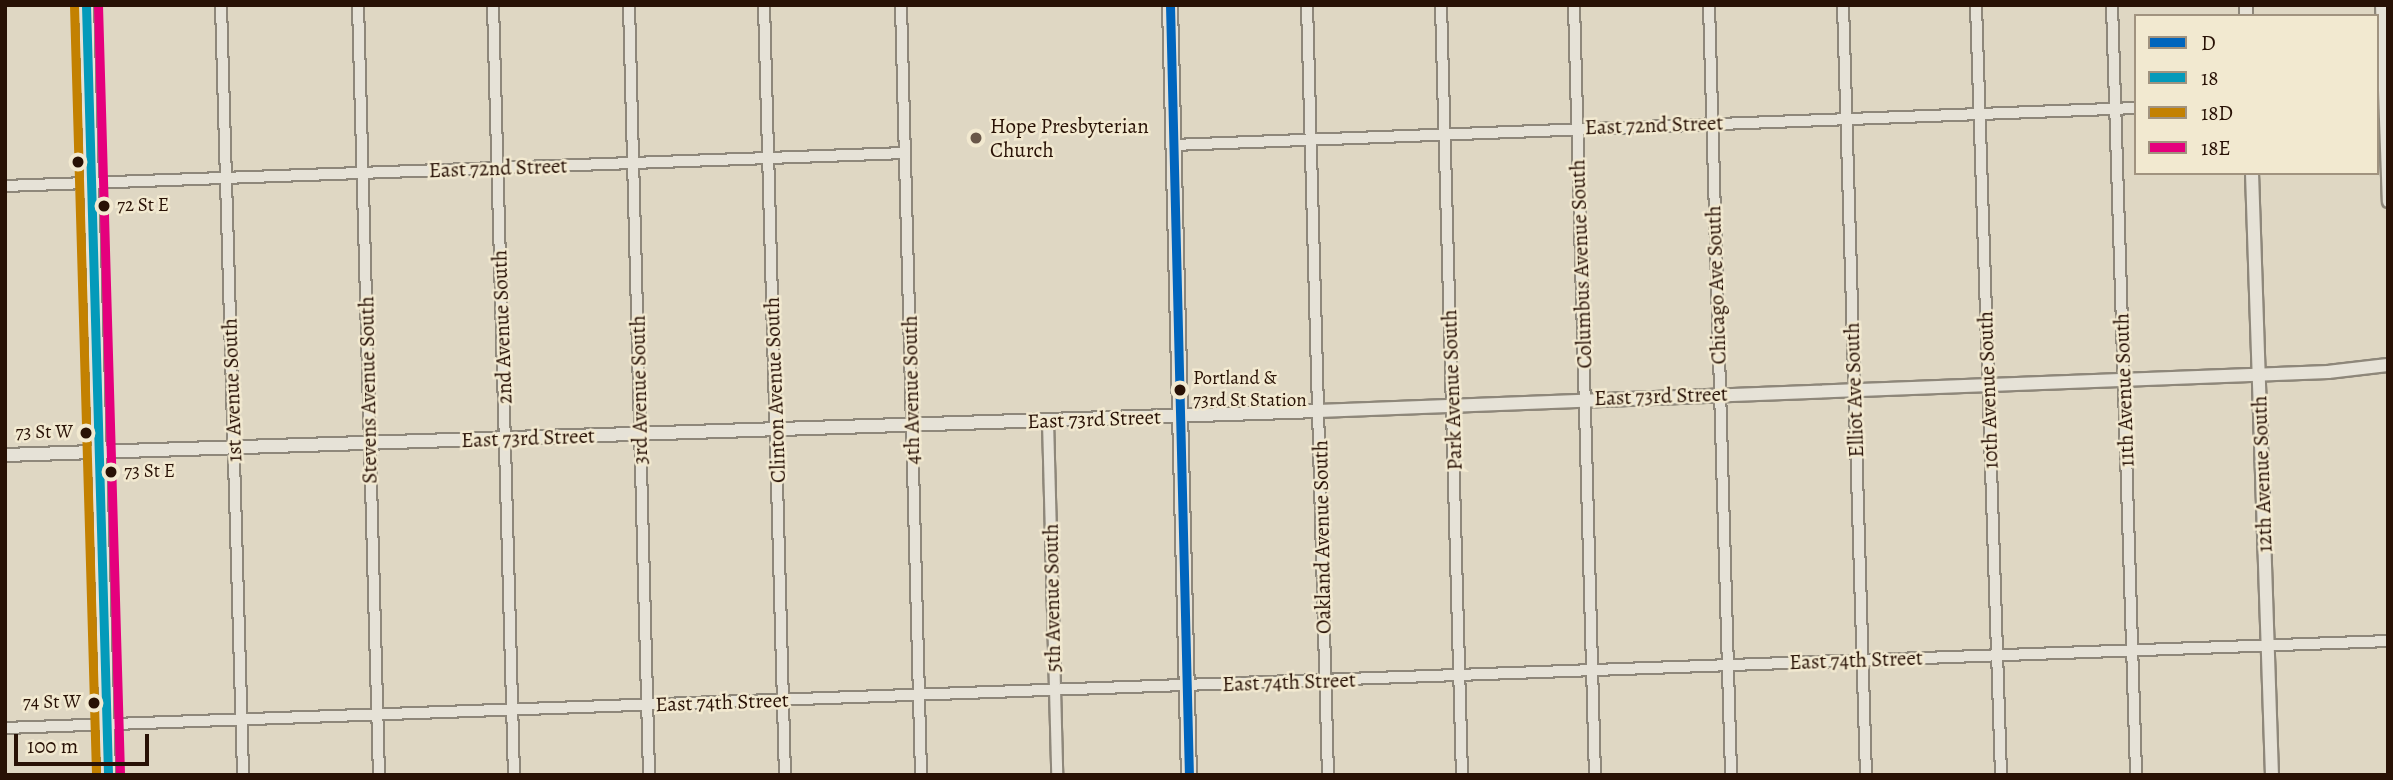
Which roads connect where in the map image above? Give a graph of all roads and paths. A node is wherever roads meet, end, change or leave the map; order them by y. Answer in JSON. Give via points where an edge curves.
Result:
{"nodes":[{"id":1,"x":86,"y":5,"type":"edge"},
{"id":2,"x":221,"y":5,"type":"edge"},
{"id":3,"x":358,"y":5,"type":"edge"},
{"id":4,"x":493,"y":5,"type":"edge"},
{"id":5,"x":629,"y":5,"type":"edge"},
{"id":6,"x":764,"y":5,"type":"edge"},
{"id":7,"x":901,"y":5,"type":"edge"},
{"id":8,"x":1170,"y":5,"type":"edge"},
{"id":9,"x":1307,"y":5,"type":"edge"},
{"id":10,"x":1441,"y":5,"type":"edge"},
{"id":11,"x":1574,"y":5,"type":"edge"},
{"id":12,"x":1709,"y":5,"type":"edge"},
{"id":13,"x":1843,"y":5,"type":"edge"},
{"id":14,"x":1976,"y":5,"type":"edge"},
{"id":15,"x":2112,"y":5,"type":"edge"},
{"id":16,"x":2381,"y":5,"type":"edge"},
{"id":17,"x":2383,"y":100,"type":"edge"},
{"id":18,"x":2134,"y":108,"type":"edge"},
{"id":19,"x":2115,"y":109,"type":"junction"},
{"id":20,"x":1980,"y":113,"type":"junction"},
{"id":21,"x":1846,"y":118,"type":"junction"},
{"id":22,"x":1712,"y":123,"type":"junction"},
{"id":23,"x":1577,"y":128,"type":"junction"},
{"id":24,"x":1444,"y":135,"type":"junction"},
{"id":25,"x":1311,"y":140,"type":"junction"},
{"id":26,"x":1173,"y":145,"type":"junction"},
{"id":27,"x":905,"y":153,"type":"junction"},
{"id":28,"x":768,"y":158,"type":"junction"},
{"id":29,"x":634,"y":163,"type":"junction"},
{"id":30,"x":498,"y":168,"type":"junction"},
{"id":31,"x":363,"y":173,"type":"junction"},
{"id":32,"x":2252,"y":175,"type":"edge"},
{"id":33,"x":226,"y":177,"type":"junction"},
{"id":34,"x":91,"y":182,"type":"junction"},
{"id":35,"x":5,"y":186,"type":"edge"},
{"id":36,"x":2388,"y":202,"type":"edge"},
{"id":37,"x":2388,"y":365,"type":"edge"},
{"id":38,"x":2258,"y":374,"type":"junction"},
{"id":39,"x":2124,"y":379,"type":"junction"},
{"id":40,"x":1988,"y":384,"type":"junction"},
{"id":41,"x":1854,"y":389,"type":"junction"},
{"id":42,"x":1720,"y":394,"type":"junction"},
{"id":43,"x":1585,"y":399,"type":"junction"},
{"id":44,"x":1452,"y":405,"type":"junction"},
{"id":45,"x":1318,"y":411,"type":"junction"},
{"id":46,"x":1182,"y":415,"type":"junction"},
{"id":47,"x":1048,"y":421,"type":"junction"},
{"id":48,"x":912,"y":425,"type":"junction"},
{"id":49,"x":776,"y":430,"type":"junction"},
{"id":50,"x":640,"y":434,"type":"junction"},
{"id":51,"x":505,"y":439,"type":"junction"},
{"id":52,"x":368,"y":444,"type":"junction"},
{"id":53,"x":234,"y":448,"type":"junction"},
{"id":54,"x":99,"y":453,"type":"junction"},
{"id":55,"x":5,"y":455,"type":"edge"},
{"id":56,"x":2388,"y":641,"type":"edge"},
{"id":57,"x":2268,"y":646,"type":"junction"},
{"id":58,"x":2132,"y":649,"type":"junction"},
{"id":59,"x":1997,"y":654,"type":"junction"},
{"id":60,"x":1862,"y":660,"type":"junction"},
{"id":61,"x":1727,"y":664,"type":"junction"},
{"id":62,"x":1592,"y":669,"type":"junction"},
{"id":63,"x":1460,"y":676,"type":"junction"},
{"id":64,"x":1325,"y":680,"type":"junction"},
{"id":65,"x":1186,"y":686,"type":"junction"},
{"id":66,"x":1054,"y":690,"type":"junction"},
{"id":67,"x":918,"y":695,"type":"junction"},
{"id":68,"x":783,"y":700,"type":"junction"},
{"id":69,"x":647,"y":705,"type":"junction"},
{"id":70,"x":512,"y":709,"type":"junction"},
{"id":71,"x":377,"y":714,"type":"junction"},
{"id":72,"x":242,"y":719,"type":"junction"},
{"id":73,"x":106,"y":724,"type":"junction"},
{"id":74,"x":5,"y":728,"type":"edge"},
{"id":75,"x":108,"y":775,"type":"edge"},
{"id":76,"x":243,"y":775,"type":"edge"},
{"id":77,"x":379,"y":775,"type":"edge"},
{"id":78,"x":514,"y":775,"type":"edge"},
{"id":79,"x":649,"y":775,"type":"edge"},
{"id":80,"x":785,"y":775,"type":"edge"},
{"id":81,"x":921,"y":775,"type":"edge"},
{"id":82,"x":1057,"y":775,"type":"edge"},
{"id":83,"x":1189,"y":775,"type":"edge"},
{"id":84,"x":1328,"y":775,"type":"edge"},
{"id":85,"x":1462,"y":775,"type":"edge"},
{"id":86,"x":1595,"y":775,"type":"edge"},
{"id":87,"x":1731,"y":775,"type":"edge"},
{"id":88,"x":1866,"y":775,"type":"edge"},
{"id":89,"x":2001,"y":775,"type":"edge"},
{"id":90,"x":2136,"y":775,"type":"edge"},
{"id":91,"x":2272,"y":775,"type":"edge"}],
"edges":[{"from":1,"to":34,"type":"main road"},
{"from":2,"to":33,"type":"street","name":"1st Avenue South"},
{"from":3,"to":31,"type":"street","name":"Stevens Avenue South"},
{"from":4,"to":30,"type":"street","name":"2nd Avenue South"},
{"from":5,"to":29,"type":"street","name":"3rd Avenue South"},
{"from":6,"to":28,"type":"street","name":"Clinton Avenue South"},
{"from":7,"to":27,"type":"street","name":"4th Avenue South"},
{"from":8,"to":26,"type":"main road"},
{"from":9,"to":25,"type":"street","name":"Oakland Avenue South"},
{"from":10,"to":24,"type":"street","name":"Park Avenue South"},
{"from":11,"to":23,"type":"street","name":"Columbus Avenue South"},
{"from":12,"to":22,"type":"street","name":"Chicago Ave South"},
{"from":13,"to":21,"type":"street","name":"Elliot Ave South"},
{"from":14,"to":20,"type":"street","name":"10th Avenue South"},
{"from":15,"to":19,"type":"street","name":"11th Avenue South"},
{"from":16,"to":17,"type":"street"},
{"from":17,"to":36,"type":"street"},
{"from":18,"to":19,"type":"street","name":"East 72nd Street"},
{"from":19,"to":20,"type":"street","name":"East 72nd Street"},
{"from":19,"to":39,"type":"street","name":"11th Avenue South"},
{"from":20,"to":21,"type":"street","name":"East 72nd Street"},
{"from":20,"to":40,"type":"street","name":"10th Avenue South"},
{"from":21,"to":22,"type":"street","name":"East 72nd Street"},
{"from":21,"to":41,"type":"street","name":"Elliot Ave South"},
{"from":22,"to":23,"type":"street","name":"East 72nd Street"},
{"from":22,"to":42,"type":"street","name":"Chicago Ave South"},
{"from":23,"to":24,"type":"street","name":"East 72nd Street"},
{"from":23,"to":43,"type":"street","name":"Columbus Avenue South"},
{"from":24,"to":25,"type":"street","name":"East 72nd Street"},
{"from":24,"to":44,"type":"street","name":"Park Avenue South"},
{"from":25,"to":26,"type":"street","name":"East 72nd Street"},
{"from":25,"to":45,"type":"street","name":"Oakland Avenue South"},
{"from":26,"to":46,"type":"main road"},
{"from":27,"to":28,"type":"street","name":"East 72nd Street"},
{"from":27,"to":48,"type":"street","name":"4th Avenue South"},
{"from":28,"to":29,"type":"street","name":"East 72nd Street"},
{"from":28,"to":49,"type":"street","name":"Clinton Avenue South"},
{"from":29,"to":30,"type":"street","name":"East 72nd Street"},
{"from":29,"to":50,"type":"street","name":"3rd Avenue South"},
{"from":30,"to":31,"type":"street","name":"East 72nd Street"},
{"from":30,"to":51,"type":"street","name":"2nd Avenue South"},
{"from":31,"to":33,"type":"street","name":"East 72nd Street"},
{"from":31,"to":52,"type":"street","name":"Stevens Avenue South"},
{"from":32,"to":38,"type":"street","name":"12th Avenue South"},
{"from":33,"to":34,"type":"street","name":"East 72nd Street"},
{"from":33,"to":53,"type":"street","name":"1st Avenue South"},
{"from":34,"to":35,"type":"street","name":"East 72nd Street"},
{"from":34,"to":54,"type":"main road"},
{"from":37,"to":38,"type":"street","name":"East 73rd Street"},
{"from":38,"to":39,"type":"street","name":"East 73rd Street"},
{"from":38,"to":57,"type":"street","name":"12th Avenue South"},
{"from":39,"to":40,"type":"street","name":"East 73rd Street"},
{"from":39,"to":58,"type":"street","name":"11th Avenue South"},
{"from":40,"to":41,"type":"street","name":"East 73rd Street"},
{"from":40,"to":59,"type":"street","name":"10th Avenue South"},
{"from":41,"to":42,"type":"street","name":"East 73rd Street"},
{"from":41,"to":60,"type":"street","name":"Elliot Ave South"},
{"from":42,"to":43,"type":"street","name":"East 73rd Street"},
{"from":42,"to":61,"type":"street","name":"Chicago Ave South"},
{"from":43,"to":44,"type":"street","name":"East 73rd Street"},
{"from":43,"to":62,"type":"street","name":"Columbus Avenue South"},
{"from":44,"to":45,"type":"street","name":"East 73rd Street"},
{"from":44,"to":63,"type":"street","name":"Park Avenue South"},
{"from":45,"to":46,"type":"street","name":"East 73rd Street"},
{"from":45,"to":64,"type":"street","name":"Oakland Avenue South"},
{"from":46,"to":47,"type":"street","name":"East 73rd Street"},
{"from":46,"to":65,"type":"main road"},
{"from":47,"to":48,"type":"street","name":"East 73rd Street"},
{"from":47,"to":66,"type":"street","name":"5th Avenue South"},
{"from":48,"to":49,"type":"street","name":"East 73rd Street"},
{"from":48,"to":67,"type":"street","name":"4th Avenue South"},
{"from":49,"to":50,"type":"street","name":"East 73rd Street"},
{"from":49,"to":68,"type":"street","name":"Clinton Avenue South"},
{"from":50,"to":51,"type":"street","name":"East 73rd Street"},
{"from":50,"to":69,"type":"street","name":"3rd Avenue South"},
{"from":51,"to":52,"type":"street","name":"East 73rd Street"},
{"from":51,"to":70,"type":"street","name":"2nd Avenue South"},
{"from":52,"to":53,"type":"street","name":"East 73rd Street"},
{"from":52,"to":71,"type":"street","name":"Stevens Avenue South"},
{"from":53,"to":54,"type":"street","name":"East 73rd Street"},
{"from":53,"to":72,"type":"street","name":"1st Avenue South"},
{"from":54,"to":55,"type":"street","name":"East 73rd Street"},
{"from":54,"to":73,"type":"main road"},
{"from":56,"to":57,"type":"street","name":"East 74th Street"},
{"from":57,"to":58,"type":"street","name":"East 74th Street"},
{"from":57,"to":91,"type":"street","name":"12th Avenue South"},
{"from":58,"to":59,"type":"street","name":"East 74th Street"},
{"from":58,"to":90,"type":"street","name":"11th Avenue South"},
{"from":59,"to":60,"type":"street","name":"East 74th Street"},
{"from":59,"to":89,"type":"street","name":"10th Avenue South"},
{"from":60,"to":61,"type":"street","name":"East 74th Street"},
{"from":60,"to":88,"type":"street","name":"Elliot Ave South"},
{"from":61,"to":62,"type":"street","name":"East 74th Street"},
{"from":61,"to":87,"type":"street","name":"Chicago Ave South"},
{"from":62,"to":63,"type":"street","name":"East 74th Street"},
{"from":62,"to":86,"type":"street","name":"Columbus Avenue South"},
{"from":63,"to":64,"type":"street","name":"East 74th Street"},
{"from":63,"to":85,"type":"street","name":"Park Avenue South"},
{"from":64,"to":65,"type":"street","name":"East 74th Street"},
{"from":64,"to":84,"type":"street","name":"Oakland Avenue South"},
{"from":65,"to":66,"type":"street","name":"East 74th Street"},
{"from":65,"to":83,"type":"main road"},
{"from":66,"to":67,"type":"street","name":"East 74th Street"},
{"from":66,"to":82,"type":"street","name":"5th Avenue South"},
{"from":67,"to":68,"type":"street","name":"East 74th Street"},
{"from":67,"to":81,"type":"street","name":"4th Avenue South"},
{"from":68,"to":69,"type":"street","name":"East 74th Street"},
{"from":68,"to":80,"type":"street","name":"Clinton Avenue South"},
{"from":69,"to":70,"type":"street","name":"East 74th Street"},
{"from":69,"to":79,"type":"street","name":"3rd Avenue South"},
{"from":70,"to":71,"type":"street","name":"East 74th Street"},
{"from":70,"to":78,"type":"street","name":"2nd Avenue South"},
{"from":71,"to":72,"type":"street","name":"East 74th Street"},
{"from":71,"to":77,"type":"street","name":"Stevens Avenue South"},
{"from":72,"to":73,"type":"street","name":"East 74th Street"},
{"from":72,"to":76,"type":"street","name":"1st Avenue South"},
{"from":73,"to":74,"type":"street","name":"East 74th Street"},
{"from":73,"to":75,"type":"main road"}]}
